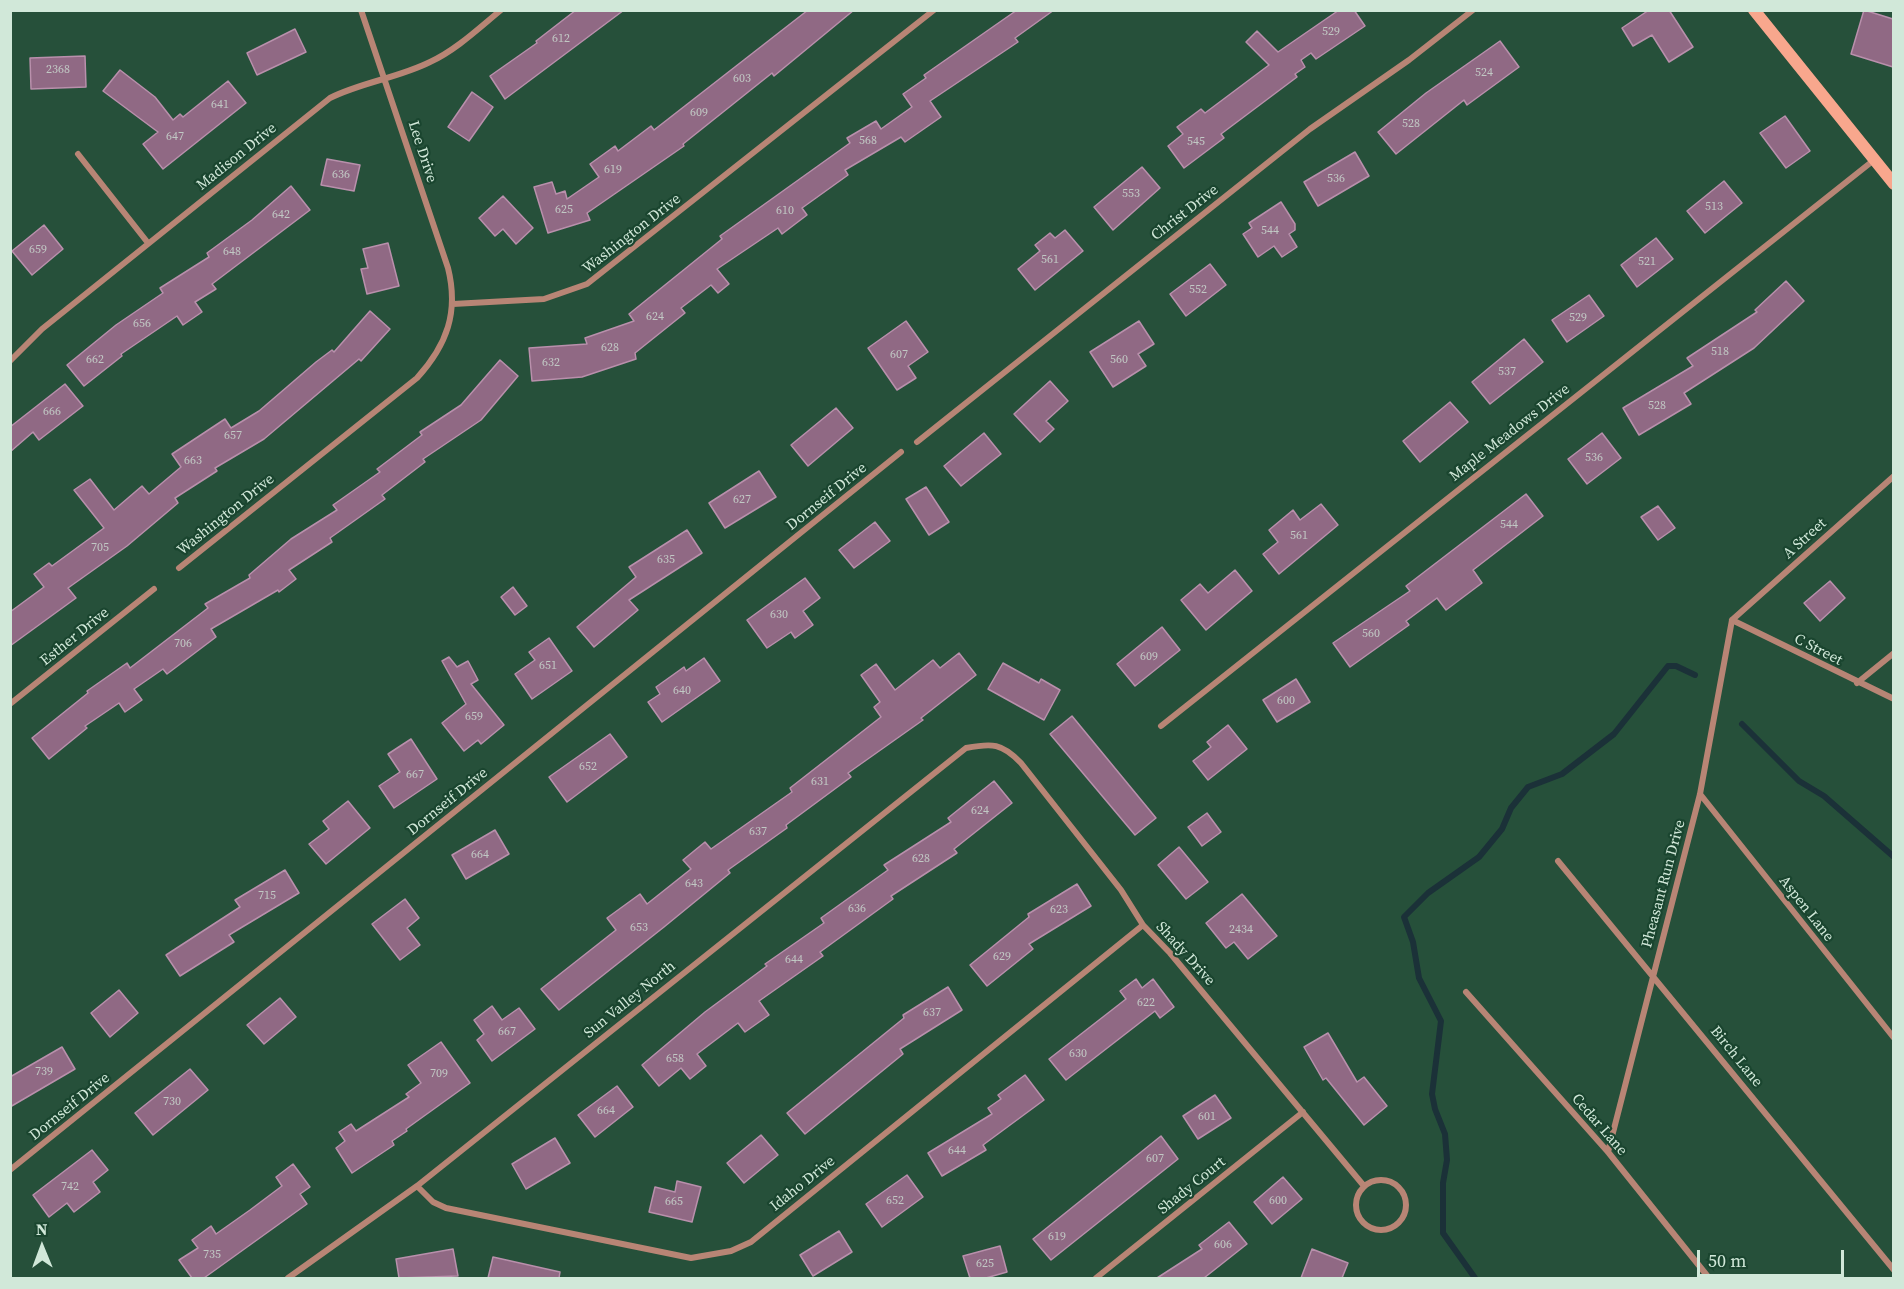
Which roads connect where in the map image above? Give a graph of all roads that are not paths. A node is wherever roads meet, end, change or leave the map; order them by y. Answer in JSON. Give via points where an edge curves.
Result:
{"nodes":[{"id":1,"x":361,"y":10,"type":"edge"},
{"id":2,"x":501,"y":10,"type":"edge"},
{"id":3,"x":934,"y":10,"type":"edge"},
{"id":4,"x":1473,"y":10,"type":"edge"},
{"id":5,"x":1754,"y":10,"type":"edge"},
{"id":6,"x":385,"y":77,"type":"junction"},
{"id":7,"x":78,"y":154,"type":"dead end"},
{"id":8,"x":1874,"y":160,"type":"junction"},
{"id":9,"x":1892,"y":179,"type":"edge"},
{"id":10,"x":148,"y":243,"type":"junction"},
{"id":11,"x":453,"y":304,"type":"junction"},
{"id":12,"x":10,"y":361,"type":"edge"},
{"id":13,"x":917,"y":442,"type":"dead end"},
{"id":14,"x":901,"y":452,"type":"dead end"},
{"id":15,"x":1893,"y":476,"type":"edge"},
{"id":16,"x":179,"y":568,"type":"dead end"},
{"id":17,"x":154,"y":589,"type":"dead end"},
{"id":18,"x":1732,"y":620,"type":"junction"},
{"id":19,"x":1893,"y":653,"type":"edge"},
{"id":20,"x":1857,"y":683,"type":"junction"},
{"id":21,"x":1893,"y":699,"type":"edge"},
{"id":22,"x":10,"y":704,"type":"edge"},
{"id":23,"x":1161,"y":726,"type":"dead end"},
{"id":24,"x":987,"y":744,"type":"joint"},
{"id":25,"x":1700,"y":794,"type":"junction"},
{"id":26,"x":1558,"y":861,"type":"dead end"},
{"id":27,"x":1143,"y":925,"type":"junction"},
{"id":28,"x":1653,"y":974,"type":"junction"},
{"id":29,"x":1466,"y":992,"type":"dead end"},
{"id":30,"x":1893,"y":1038,"type":"edge"},
{"id":31,"x":1303,"y":1112,"type":"junction"},
{"id":32,"x":1608,"y":1152,"type":"junction"},
{"id":33,"x":10,"y":1170,"type":"edge"},
{"id":34,"x":417,"y":1186,"type":"junction"},
{"id":35,"x":1364,"y":1186,"type":"junction"},
{"id":36,"x":1893,"y":1270,"type":"edge"},
{"id":37,"x":288,"y":1278,"type":"edge"},
{"id":38,"x":1096,"y":1278,"type":"edge"},
{"id":39,"x":1709,"y":1278,"type":"edge"}],
"edges":[{"from":1,"to":6,"type":"street","name":"Lee Drive"},
{"from":2,"to":6,"type":"street","name":"Madison Drive","via":[[442,56]]},
{"from":3,"to":11,"type":"street","name":"Washington Drive","via":[[601,276],[574,290],[544,298]]},
{"from":4,"to":13,"type":"street","name":"Christ Drive","via":[[1310,129]]},
{"from":5,"to":8,"type":"street"},
{"from":6,"to":10,"type":"street","name":"Madison Drive","via":[[330,98]]},
{"from":6,"to":11,"type":"street","name":"Lee Drive","via":[[448,268]]},
{"from":7,"to":10,"type":"street"},
{"from":8,"to":9,"type":"street"},
{"from":8,"to":23,"type":"street","name":"Maple Meadows Drive"},
{"from":10,"to":12,"type":"street","name":"Madison Drive","via":[[42,329]]},
{"from":11,"to":16,"type":"street","name":"Washington Drive","via":[[443,344],[417,378]]},
{"from":14,"to":33,"type":"street","name":"Dornseif Drive"},
{"from":15,"to":18,"type":"street","name":"A Street"},
{"from":17,"to":22,"type":"street","name":"Esther Drive"},
{"from":18,"to":20,"type":"street","name":"C Street"},
{"from":18,"to":25,"type":"street","name":"Pheasant Run Drive"},
{"from":19,"to":20,"type":"street"},
{"from":20,"to":21,"type":"street","name":"C Street"},
{"from":24,"to":27,"type":"street","name":"Shady Drive","via":[[1007,749],[1021,763],[1121,890]]},
{"from":24,"to":34,"type":"street","name":"Sun Valley North","via":[[966,748]]},
{"from":25,"to":28,"type":"street","name":"Pheasant Run Drive"},
{"from":25,"to":30,"type":"street","name":"Aspen Lane"},
{"from":26,"to":28,"type":"street","name":"Birch Lane"},
{"from":27,"to":31,"type":"street","name":"Shady Drive"},
{"from":27,"to":34,"type":"street","name":"Idaho Drive","via":[[751,1242],[731,1251],[691,1258],[446,1208],[433,1202]]},
{"from":28,"to":32,"type":"street","name":"Pheasant Run Drive"},
{"from":28,"to":36,"type":"street","name":"Birch Lane"},
{"from":29,"to":32,"type":"street","name":"Cedar Lane"},
{"from":31,"to":35,"type":"street","name":"Shady Drive"},
{"from":31,"to":38,"type":"street","name":"Shady Court"},
{"from":32,"to":39,"type":"street","name":"Cedar Lane"},
{"from":34,"to":37,"type":"street","name":"Sun Valley North"},
{"from":35,"to":35,"type":"street","via":[[1356,1200],[1362,1221],[1383,1230],[1397,1223],[1405,1202],[1399,1188],[1386,1180]]}]}
